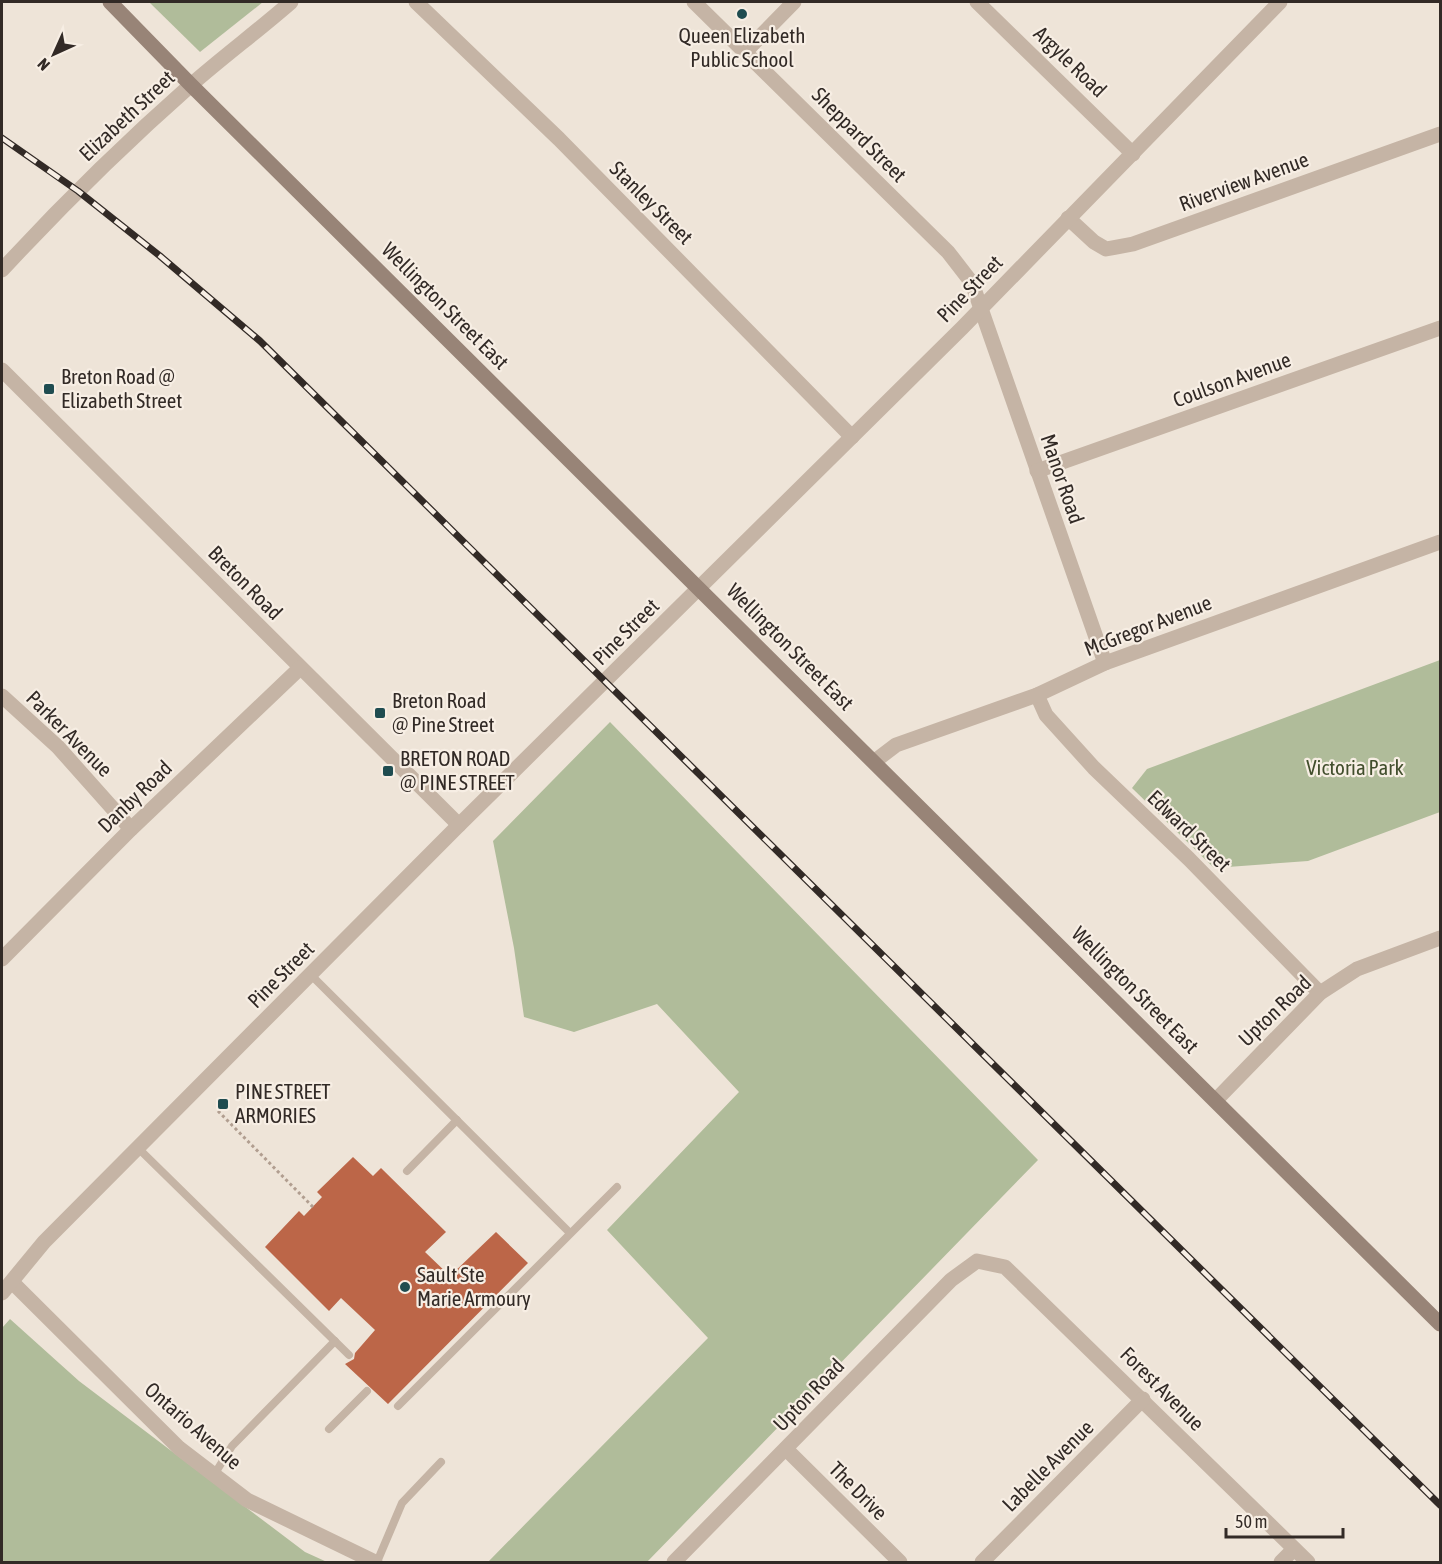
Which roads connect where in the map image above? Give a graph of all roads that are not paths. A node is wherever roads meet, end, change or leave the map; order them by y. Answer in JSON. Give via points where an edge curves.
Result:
{"nodes":[{"id":1,"x":110,"y":2,"type":"edge"},
{"id":2,"x":291,"y":2,"type":"edge"},
{"id":3,"x":416,"y":2,"type":"edge"},
{"id":4,"x":694,"y":2,"type":"edge"},
{"id":5,"x":794,"y":2,"type":"edge"},
{"id":6,"x":977,"y":2,"type":"edge"},
{"id":7,"x":1271,"y":4,"type":"edge"},
{"id":8,"x":120,"y":8,"type":"edge"},
{"id":9,"x":745,"y":52,"type":"junction"},
{"id":10,"x":191,"y":85,"type":"junction"},
{"id":11,"x":1440,"y":134,"type":"edge"},
{"id":12,"x":1133,"y":153,"type":"junction"},
{"id":13,"x":1068,"y":218,"type":"junction"},
{"id":14,"x":2,"y":270,"type":"edge"},
{"id":15,"x":982,"y":307,"type":"junction"},
{"id":16,"x":1440,"y":328,"type":"edge"},
{"id":17,"x":2,"y":370,"type":"edge"},
{"id":18,"x":852,"y":437,"type":"junction"},
{"id":19,"x":1037,"y":471,"type":"junction"},
{"id":20,"x":1440,"y":542,"type":"edge"},
{"id":21,"x":700,"y":588,"type":"junction"},
{"id":22,"x":1105,"y":663,"type":"junction"},
{"id":23,"x":300,"y":668,"type":"junction"},
{"id":24,"x":1036,"y":695,"type":"junction"},
{"id":25,"x":2,"y":696,"type":"edge"},
{"id":26,"x":875,"y":760,"type":"junction"},
{"id":27,"x":459,"y":825,"type":"junction"},
{"id":28,"x":131,"y":829,"type":"junction"},
{"id":29,"x":1440,"y":938,"type":"edge"},
{"id":30,"x":2,"y":959,"type":"edge"},
{"id":31,"x":311,"y":975,"type":"junction"},
{"id":32,"x":1320,"y":993,"type":"junction"},
{"id":33,"x":1216,"y":1100,"type":"junction"},
{"id":34,"x":457,"y":1120,"type":"junction"},
{"id":35,"x":138,"y":1148,"type":"junction"},
{"id":36,"x":407,"y":1171,"type":"dead end"},
{"id":37,"x":617,"y":1187,"type":"dead end"},
{"id":38,"x":570,"y":1233,"type":"junction"},
{"id":39,"x":977,"y":1261,"type":"joint"},
{"id":40,"x":7,"y":1287,"type":"edge"},
{"id":41,"x":1440,"y":1324,"type":"edge"},
{"id":42,"x":335,"y":1341,"type":"junction"},
{"id":43,"x":349,"y":1355,"type":"dead end"},
{"id":44,"x":367,"y":1391,"type":"dead end"},
{"id":45,"x":1143,"y":1399,"type":"junction"},
{"id":46,"x":398,"y":1406,"type":"dead end"},
{"id":47,"x":328,"y":1430,"type":"dead end"},
{"id":48,"x":786,"y":1449,"type":"junction"},
{"id":49,"x":441,"y":1462,"type":"dead end"},
{"id":50,"x":214,"y":1475,"type":"junction"},
{"id":51,"x":1294,"y":1549,"type":"junction"},
{"id":52,"x":376,"y":1563,"type":"edge"},
{"id":53,"x":674,"y":1563,"type":"edge"},
{"id":54,"x":900,"y":1563,"type":"edge"},
{"id":55,"x":982,"y":1563,"type":"edge"},
{"id":56,"x":1281,"y":1563,"type":"edge"},
{"id":57,"x":1308,"y":1563,"type":"edge"}],
"edges":[{"from":1,"to":8,"type":"main road","name":"Wellington Street East"},
{"from":2,"to":10,"type":"street","name":"Elizabeth Street"},
{"from":3,"to":18,"type":"street","name":"Stanley Street","via":[[559,139]]},
{"from":4,"to":9,"type":"street","name":"Sheppard Street"},
{"from":5,"to":9,"type":"street"},
{"from":6,"to":12,"type":"street","name":"Argyle Road"},
{"from":7,"to":12,"type":"street","name":"Pine Street"},
{"from":8,"to":10,"type":"main road","name":"Wellington Street East"},
{"from":9,"to":15,"type":"street","name":"Sheppard Street","via":[[948,252],[972,283]]},
{"from":10,"to":14,"type":"street","name":"Elizabeth Street","via":[[60,208]]},
{"from":10,"to":21,"type":"main road","name":"Wellington Street East"},
{"from":11,"to":13,"type":"street","name":"Riverview Avenue","via":[[1133,244],[1106,249]]},
{"from":12,"to":13,"type":"street","name":"Pine Street"},
{"from":13,"to":15,"type":"street","name":"Pine Street"},
{"from":15,"to":18,"type":"street","name":"Pine Street"},
{"from":15,"to":19,"type":"street","name":"Manor Road"},
{"from":16,"to":19,"type":"street","name":"Coulson Avenue"},
{"from":17,"to":23,"type":"street","name":"Breton Road"},
{"from":18,"to":21,"type":"street","name":"Pine Street"},
{"from":19,"to":22,"type":"street","name":"Manor Road"},
{"from":20,"to":22,"type":"street","name":"McGregor Avenue"},
{"from":21,"to":26,"type":"main road","name":"Wellington Street East"},
{"from":21,"to":27,"type":"street","name":"Pine Street"},
{"from":22,"to":24,"type":"street","name":"McGregor Avenue"},
{"from":23,"to":27,"type":"street","name":"Breton Road"},
{"from":23,"to":28,"type":"street","name":"Danby Road"},
{"from":24,"to":26,"type":"street","name":"McGregor Avenue","via":[[896,745]]},
{"from":24,"to":32,"type":"street","name":"Edward Street","via":[[1046,715],[1094,768]]},
{"from":25,"to":28,"type":"street","name":"Parker Avenue","via":[[58,747]]},
{"from":26,"to":33,"type":"main road","name":"Wellington Street East"},
{"from":27,"to":31,"type":"street","name":"Pine Street"},
{"from":28,"to":30,"type":"street","name":"Danby Road"},
{"from":29,"to":32,"type":"street","name":"Upton Road","via":[[1357,969]]},
{"from":31,"to":34,"type":"lane"},
{"from":31,"to":35,"type":"street","name":"Pine Street"},
{"from":32,"to":33,"type":"street","name":"Upton Road"},
{"from":33,"to":41,"type":"main road","name":"Wellington Street East"},
{"from":34,"to":36,"type":"lane"},
{"from":34,"to":38,"type":"lane"},
{"from":35,"to":40,"type":"street","name":"Pine Street","via":[[44,1242]]},
{"from":35,"to":42,"type":"lane"},
{"from":37,"to":38,"type":"lane"},
{"from":38,"to":46,"type":"lane"},
{"from":39,"to":45,"type":"street","name":"Forest Avenue","via":[[1005,1267]]},
{"from":39,"to":48,"type":"street","name":"Upton Road","via":[[951,1280]]},
{"from":40,"to":50,"type":"street","name":"Ontario Avenue","via":[[179,1448]]},
{"from":42,"to":43,"type":"lane"},
{"from":42,"to":50,"type":"lane","via":[[232,1446]]},
{"from":44,"to":47,"type":"lane"},
{"from":45,"to":51,"type":"street","name":"Forest Avenue"},
{"from":45,"to":55,"type":"street","name":"Labelle Avenue"},
{"from":48,"to":53,"type":"street","name":"Upton Road"},
{"from":48,"to":54,"type":"street","name":"The Drive"},
{"from":49,"to":52,"type":"lane","via":[[402,1503]]},
{"from":50,"to":52,"type":"street","name":"Ontario Avenue","via":[[247,1500]]},
{"from":51,"to":56,"type":"street"},
{"from":51,"to":57,"type":"street","name":"Forest Avenue"}]}
